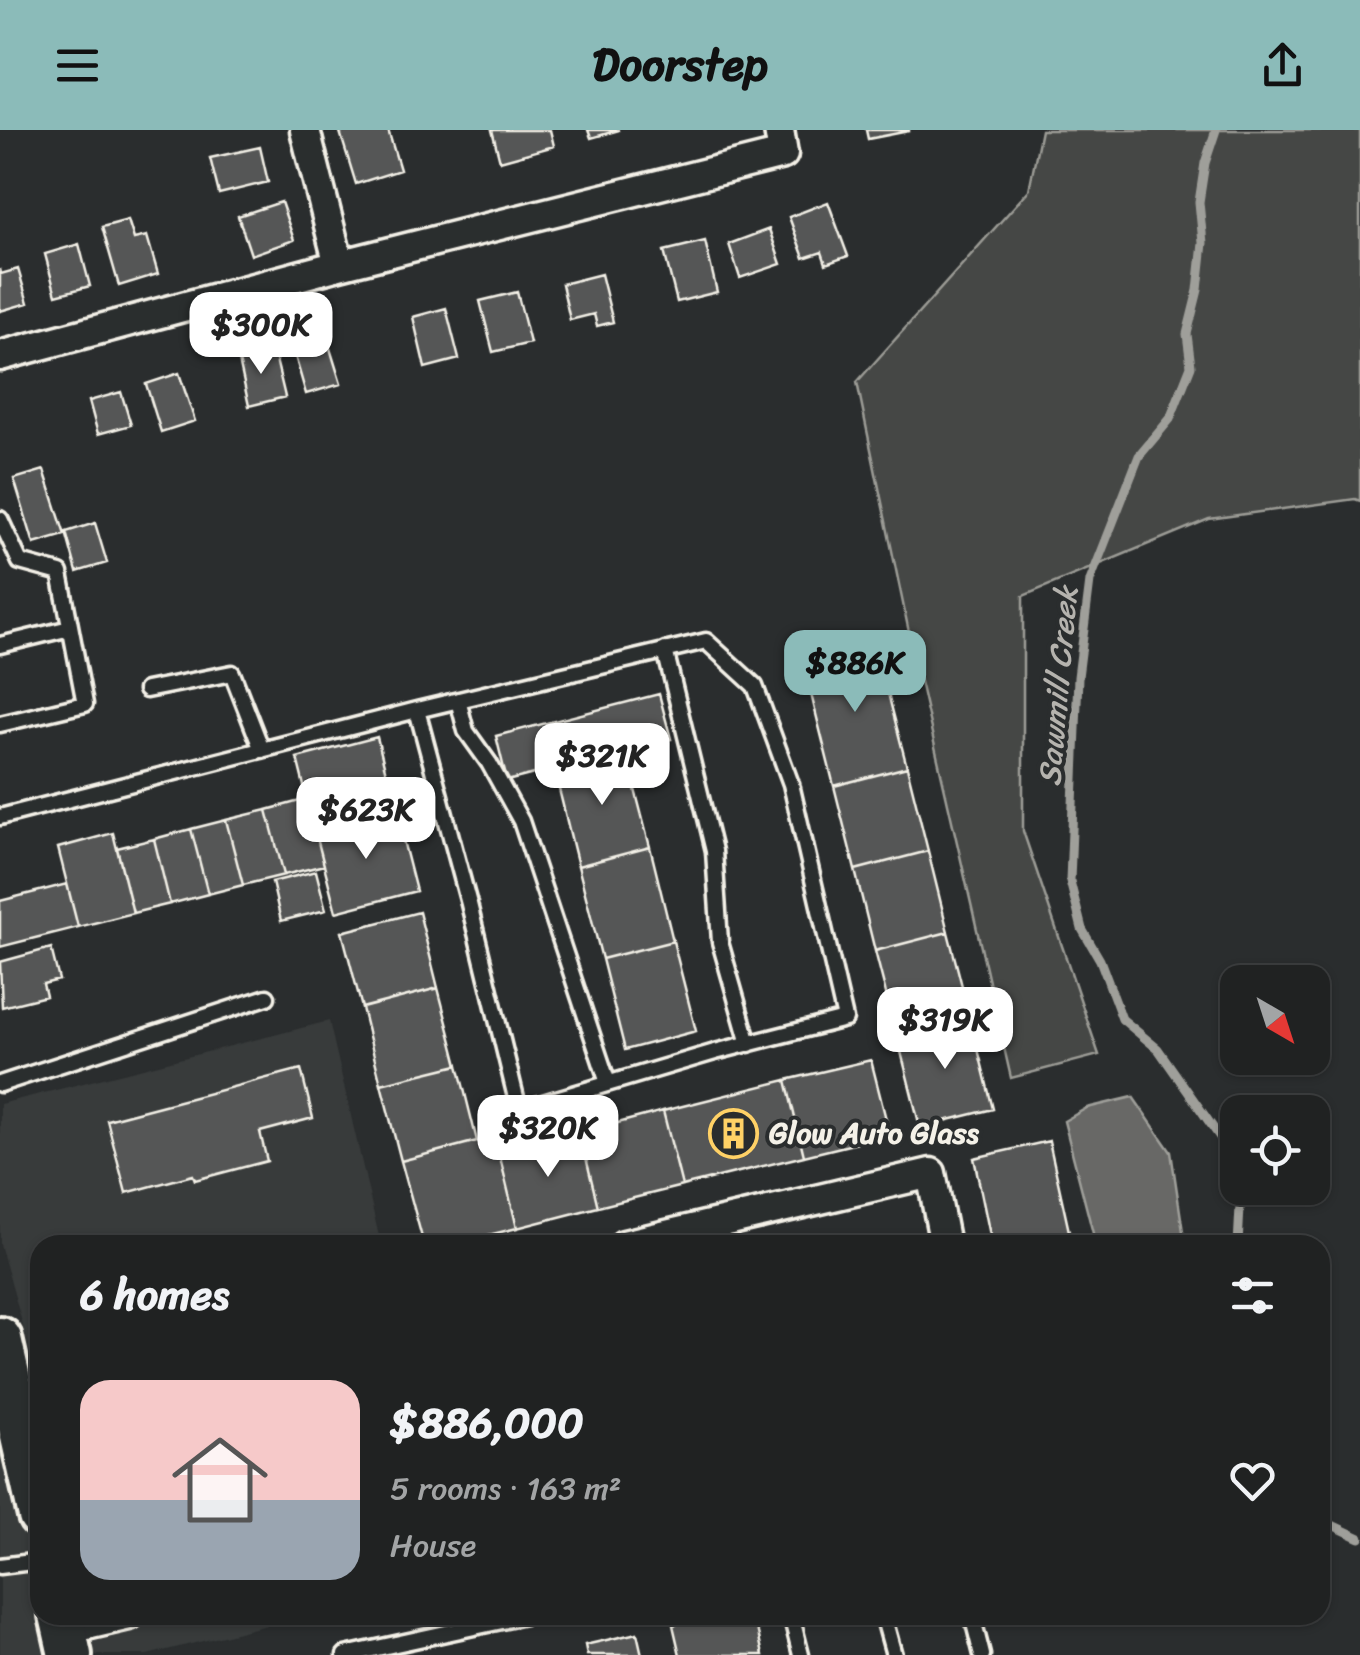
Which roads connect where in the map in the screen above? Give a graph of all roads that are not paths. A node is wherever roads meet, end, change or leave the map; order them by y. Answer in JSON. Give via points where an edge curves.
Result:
{"nodes":[{"id":1,"x":305,"y":130,"type":"edge"},
{"id":2,"x":781,"y":142,"type":"edge"},
{"id":3,"x":338,"y":265,"type":"junction"},
{"id":4,"x":0,"y":356,"type":"edge"},
{"id":5,"x":0,"y":519,"type":"edge"},
{"id":6,"x":70,"y":628,"type":"junction"},
{"id":7,"x":0,"y":645,"type":"edge"},
{"id":8,"x":664,"y":650,"type":"junction"},
{"id":9,"x":146,"y":690,"type":"dead end"},
{"id":10,"x":458,"y":700,"type":"junction"},
{"id":11,"x":417,"y":710,"type":"junction"},
{"id":12,"x":0,"y":724,"type":"edge"},
{"id":13,"x":262,"y":750,"type":"junction"},
{"id":14,"x":0,"y":817,"type":"edge"},
{"id":15,"x":266,"y":997,"type":"dead end"},
{"id":16,"x":749,"y":1044,"type":"junction"},
{"id":17,"x":608,"y":1083,"type":"junction"},
{"id":18,"x":0,"y":1084,"type":"edge"},
{"id":19,"x":666,"y":1235,"type":"edge"},
{"id":20,"x":943,"y":1235,"type":"edge"},
{"id":21,"x":0,"y":1339,"type":"edge"},
{"id":22,"x":26,"y":1388,"type":"edge"},
{"id":23,"x":30,"y":1425,"type":"edge"},
{"id":24,"x":30,"y":1562,"type":"edge"},
{"id":25,"x":0,"y":1566,"type":"edge"},
{"id":26,"x":93,"y":1625,"type":"edge"},
{"id":27,"x":483,"y":1625,"type":"edge"},
{"id":28,"x":794,"y":1625,"type":"edge"},
{"id":29,"x":886,"y":1625,"type":"edge"},
{"id":30,"x":974,"y":1625,"type":"edge"},
{"id":31,"x":65,"y":1633,"type":"edge"},
{"id":32,"x":345,"y":1655,"type":"edge"},
{"id":33,"x":801,"y":1655,"type":"edge"},
{"id":34,"x":894,"y":1655,"type":"edge"},
{"id":35,"x":982,"y":1655,"type":"edge"}],
"edges":[{"from":1,"to":3,"type":"street"},
{"from":2,"to":3,"type":"street"},
{"from":3,"to":4,"type":"street"},
{"from":5,"to":6,"type":"lane","via":[[20,562],[60,573]]},
{"from":6,"to":7,"type":"lane"},
{"from":6,"to":12,"type":"lane","via":[[84,704]]},
{"from":8,"to":10,"type":"lane"},
{"from":8,"to":16,"type":"lane","via":[[714,851],[720,942]]},
{"from":8,"to":16,"type":"lane","via":[[706,640],[755,686],[791,784],[845,1019]]},
{"from":9,"to":13,"type":"lane","via":[[232,672]]},
{"from":10,"to":11,"type":"lane"},
{"from":10,"to":17,"type":"lane","via":[[466,731],[521,821]]},
{"from":11,"to":13,"type":"lane"},
{"from":11,"to":17,"type":"lane","via":[[518,1110]]},
{"from":13,"to":14,"type":"lane"},
{"from":15,"to":18,"type":"lane"},
{"from":16,"to":17,"type":"lane"},
{"from":19,"to":20,"type":"street","via":[[931,1172]]},
{"from":21,"to":22,"type":"main road"},
{"from":22,"to":23,"type":"main road"},
{"from":24,"to":25,"type":"lane"},
{"from":26,"to":31,"type":"street"},
{"from":27,"to":32,"type":"lane"},
{"from":28,"to":33,"type":"lane"},
{"from":29,"to":34,"type":"lane"},
{"from":30,"to":35,"type":"lane"}]}
